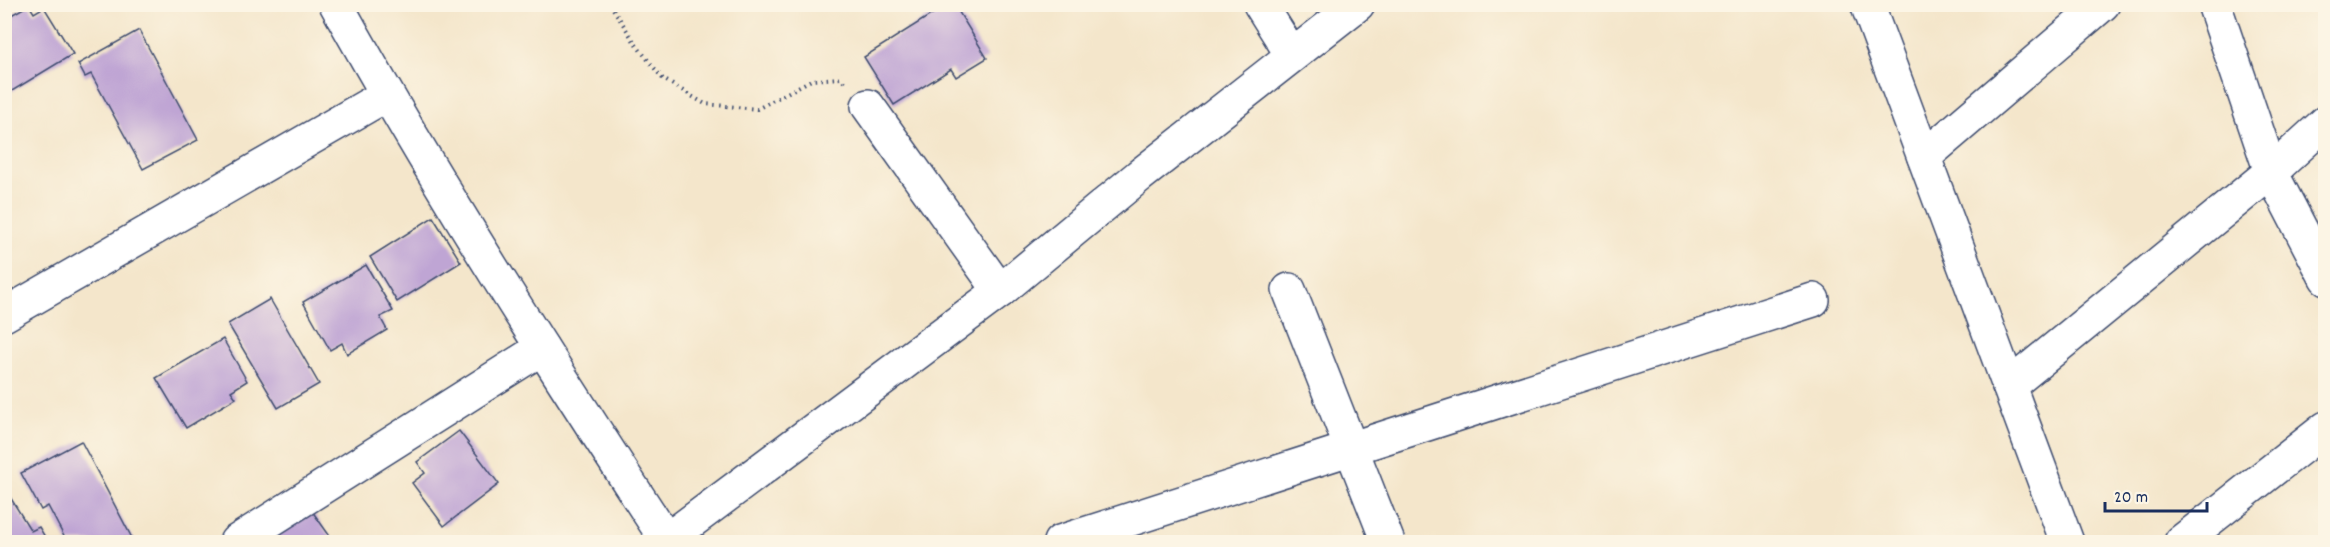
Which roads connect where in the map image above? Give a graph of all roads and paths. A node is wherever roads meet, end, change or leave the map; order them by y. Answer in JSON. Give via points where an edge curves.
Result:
{"nodes":[{"id":1,"x":336,"y":4,"type":"edge"},
{"id":2,"x":610,"y":4,"type":"edge"},
{"id":3,"x":1260,"y":4,"type":"edge"},
{"id":4,"x":1358,"y":4,"type":"edge"},
{"id":5,"x":1867,"y":4,"type":"edge"},
{"id":6,"x":2103,"y":4,"type":"edge"},
{"id":7,"x":2214,"y":4,"type":"edge"},
{"id":8,"x":1292,"y":55,"type":"junction"},
{"id":9,"x":386,"y":95,"type":"junction"},
{"id":10,"x":868,"y":106,"type":"joint"},
{"id":11,"x":2325,"y":122,"type":"edge"},
{"id":12,"x":1924,"y":157,"type":"junction"},
{"id":13,"x":2271,"y":172,"type":"junction"},
{"id":14,"x":2325,"y":278,"type":"edge"},
{"id":15,"x":1289,"y":290,"type":"dead end"},
{"id":16,"x":1000,"y":291,"type":"junction"},
{"id":17,"x":1813,"y":300,"type":"dead end"},
{"id":18,"x":4,"y":315,"type":"edge"},
{"id":19,"x":542,"y":348,"type":"junction"},
{"id":20,"x":2009,"y":386,"type":"junction"},
{"id":21,"x":2325,"y":428,"type":"edge"},
{"id":22,"x":1352,"y":448,"type":"junction"},
{"id":23,"x":665,"y":542,"type":"edge"},
{"id":24,"x":236,"y":543,"type":"edge"},
{"id":25,"x":1059,"y":543,"type":"edge"},
{"id":26,"x":1388,"y":543,"type":"edge"},
{"id":27,"x":2067,"y":543,"type":"edge"},
{"id":28,"x":2181,"y":543,"type":"edge"}],
"edges":[{"from":1,"to":9,"type":"street"},
{"from":2,"to":10,"type":"path","via":[[663,79],[705,104],[757,109],[811,80],[841,78]]},
{"from":3,"to":8,"type":"street"},
{"from":4,"to":8,"type":"street"},
{"from":5,"to":12,"type":"street"},
{"from":6,"to":12,"type":"street"},
{"from":7,"to":13,"type":"street"},
{"from":8,"to":16,"type":"street"},
{"from":9,"to":18,"type":"street"},
{"from":9,"to":19,"type":"street"},
{"from":10,"to":16,"type":"street"},
{"from":11,"to":13,"type":"street"},
{"from":12,"to":20,"type":"street"},
{"from":13,"to":14,"type":"street"},
{"from":13,"to":20,"type":"street"},
{"from":15,"to":22,"type":"street"},
{"from":16,"to":23,"type":"street"},
{"from":17,"to":22,"type":"street"},
{"from":19,"to":23,"type":"street"},
{"from":19,"to":24,"type":"street"},
{"from":20,"to":27,"type":"street"},
{"from":21,"to":28,"type":"street"},
{"from":22,"to":25,"type":"street"},
{"from":22,"to":26,"type":"street"}]}
